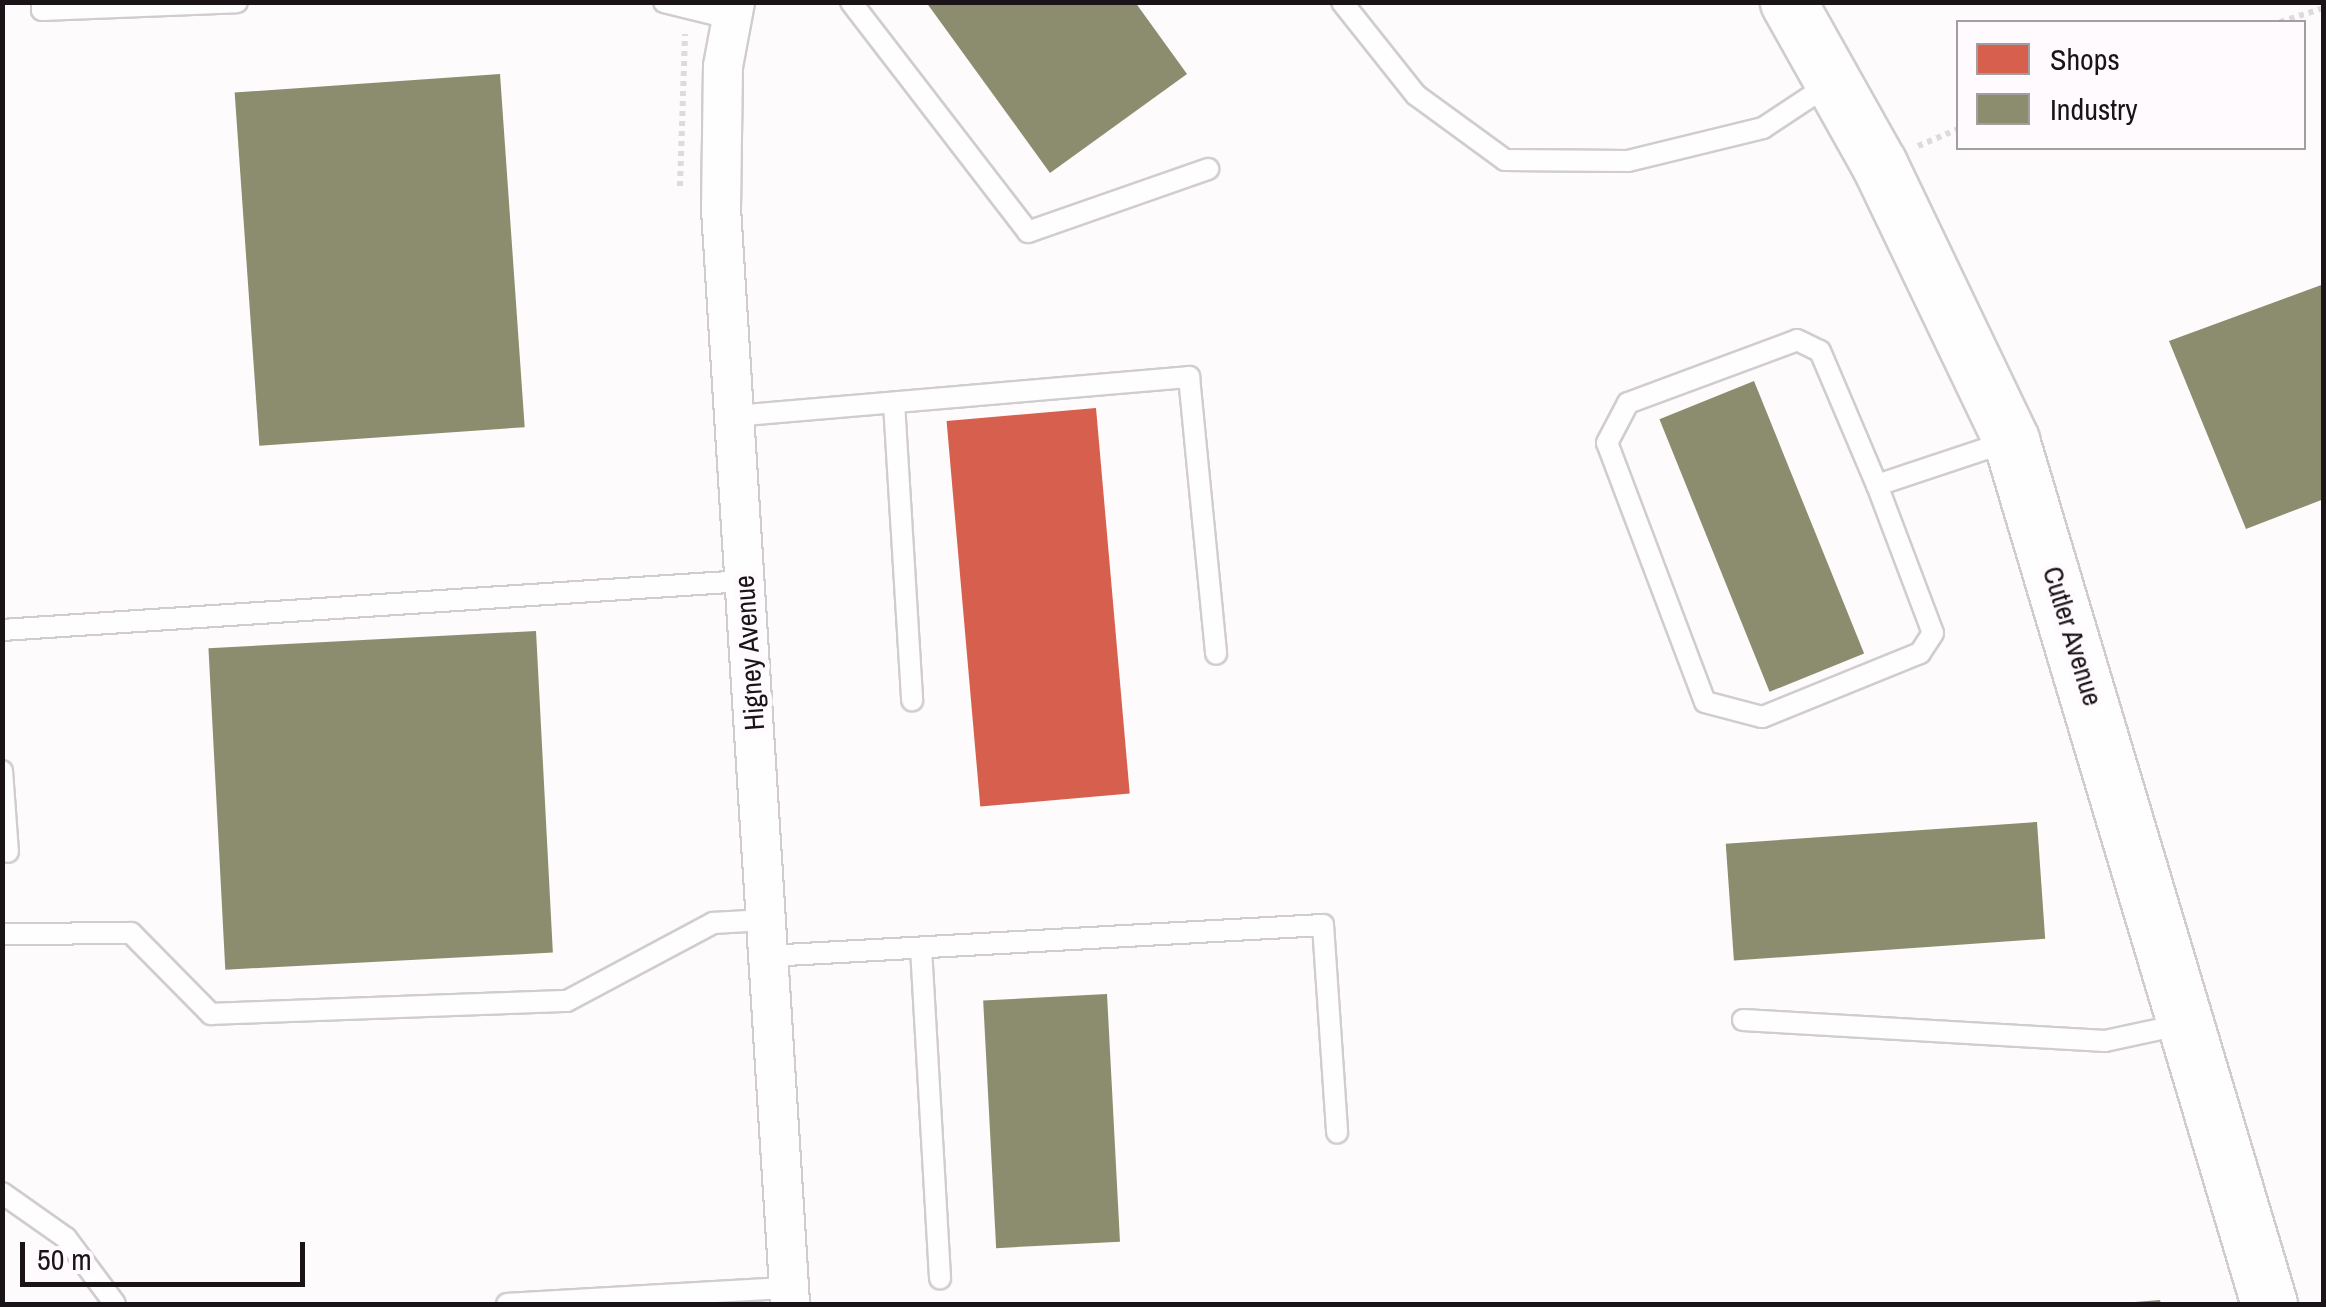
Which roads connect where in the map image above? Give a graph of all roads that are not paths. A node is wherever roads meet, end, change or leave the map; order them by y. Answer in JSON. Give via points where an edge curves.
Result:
{"nodes":[{"id":1,"x":42,"y":2,"type":"edge"},
{"id":2,"x":237,"y":2,"type":"edge"},
{"id":3,"x":664,"y":2,"type":"edge"},
{"id":4,"x":851,"y":2,"type":"edge"},
{"id":5,"x":1342,"y":2,"type":"edge"},
{"id":6,"x":1788,"y":2,"type":"edge"},
{"id":7,"x":732,"y":10,"type":"edge"},
{"id":8,"x":1833,"y":82,"type":"junction"},
{"id":9,"x":1208,"y":169,"type":"dead end"},
{"id":10,"x":894,"y":402,"type":"junction"},
{"id":11,"x":734,"y":416,"type":"junction"},
{"id":12,"x":2011,"y":440,"type":"junction"},
{"id":13,"x":1877,"y":485,"type":"junction"},
{"id":14,"x":744,"y":581,"type":"junction"},
{"id":15,"x":2,"y":630,"type":"edge"},
{"id":16,"x":1216,"y":654,"type":"dead end"},
{"id":17,"x":912,"y":700,"type":"dead end"},
{"id":18,"x":2,"y":771,"type":"edge"},
{"id":19,"x":8,"y":852,"type":"dead end"},
{"id":20,"x":2,"y":934,"type":"edge"},
{"id":21,"x":767,"y":938,"type":"junction"},
{"id":22,"x":920,"y":948,"type":"junction"},
{"id":23,"x":1743,"y":1020,"type":"dead end"},
{"id":24,"x":2188,"y":1023,"type":"junction"},
{"id":25,"x":1337,"y":1132,"type":"dead end"},
{"id":26,"x":2,"y":1193,"type":"edge"},
{"id":27,"x":940,"y":1278,"type":"dead end"},
{"id":28,"x":789,"y":1296,"type":"edge"},
{"id":29,"x":115,"y":1304,"type":"edge"},
{"id":30,"x":507,"y":1304,"type":"edge"},
{"id":31,"x":2269,"y":1304,"type":"edge"}],
"edges":[{"from":1,"to":2,"type":"lane","via":[[42,10]]},
{"from":3,"to":7,"type":"lane"},
{"from":4,"to":9,"type":"lane","via":[[1028,232]]},
{"from":5,"to":8,"type":"lane","via":[[1416,96],[1505,160],[1628,160],[1762,128]]},
{"from":6,"to":8,"type":"street","name":"Cutler Avenue"},
{"from":7,"to":11,"type":"street","name":"Higney Avenue","via":[[721,209]]},
{"from":8,"to":12,"type":"street","name":"Cutler Avenue"},
{"from":10,"to":11,"type":"lane"},
{"from":10,"to":16,"type":"lane","via":[[1189,377]]},
{"from":10,"to":17,"type":"lane"},
{"from":11,"to":14,"type":"street","name":"Higney Avenue"},
{"from":12,"to":13,"type":"lane"},
{"from":12,"to":24,"type":"street","name":"Cutler Avenue"},
{"from":13,"to":13,"type":"lane","via":[[1820,351],[1798,340],[1628,403],[1607,443],[1705,702],[1762,716],[1920,653],[1933,633]]},
{"from":14,"to":15,"type":"lane"},
{"from":14,"to":21,"type":"street","name":"Higney Avenue"},
{"from":18,"to":19,"type":"lane"},
{"from":20,"to":21,"type":"lane","via":[[131,933],[211,1014],[567,1001],[713,923]]},
{"from":21,"to":22,"type":"lane"},
{"from":21,"to":28,"type":"street","name":"Higney Avenue"},
{"from":22,"to":25,"type":"lane","via":[[1323,925]]},
{"from":22,"to":27,"type":"lane"},
{"from":23,"to":24,"type":"lane","via":[[2105,1041]]},
{"from":24,"to":31,"type":"street","name":"Cutler Avenue"},
{"from":26,"to":29,"type":"lane","via":[[66,1238]]},
{"from":28,"to":30,"type":"lane"}]}
